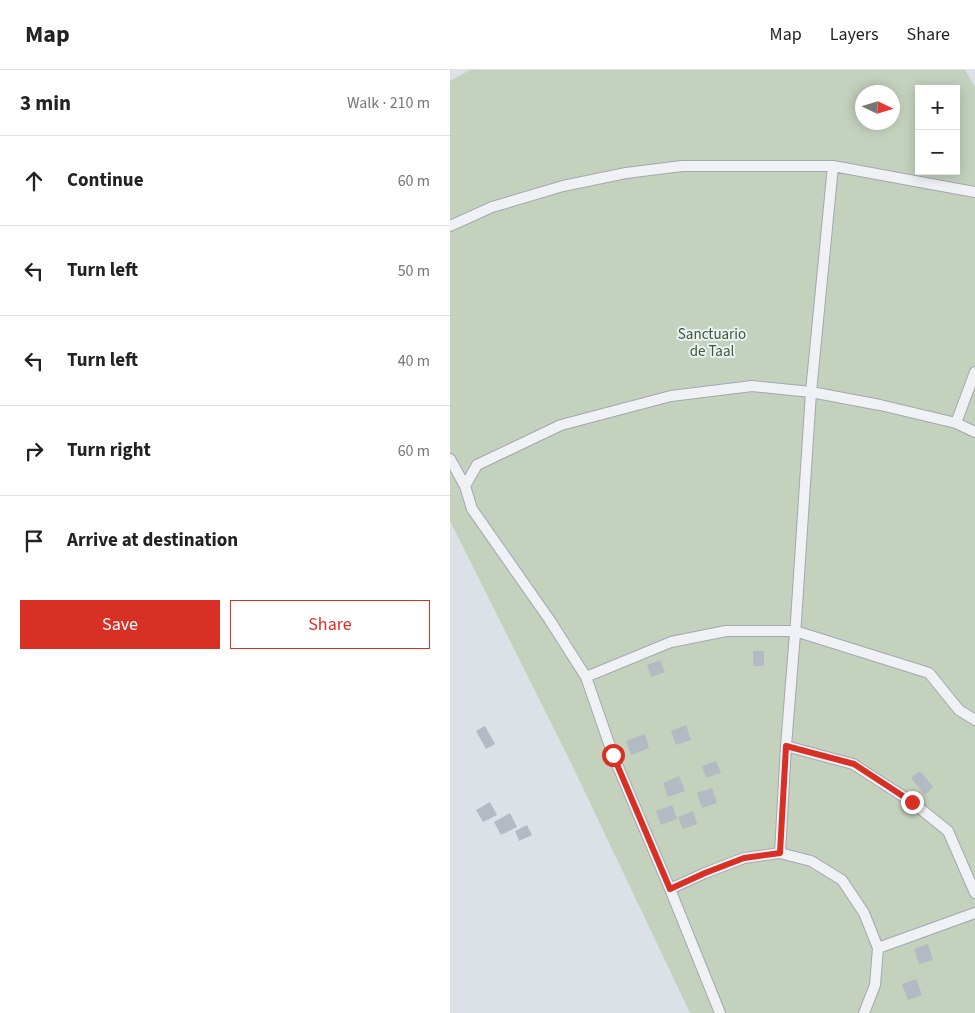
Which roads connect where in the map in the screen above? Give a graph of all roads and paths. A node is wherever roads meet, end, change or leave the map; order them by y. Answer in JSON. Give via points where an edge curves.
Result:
{"nodes":[{"id":1,"x":833,"y":166,"type":"junction"},
{"id":2,"x":975,"y":192,"type":"edge"},
{"id":3,"x":450,"y":226,"type":"edge"},
{"id":4,"x":975,"y":372,"type":"edge"},
{"id":5,"x":811,"y":392,"type":"junction"},
{"id":6,"x":956,"y":423,"type":"junction"},
{"id":7,"x":975,"y":432,"type":"edge"},
{"id":8,"x":450,"y":459,"type":"edge"},
{"id":9,"x":465,"y":486,"type":"junction"},
{"id":10,"x":795,"y":630,"type":"junction"},
{"id":11,"x":586,"y":677,"type":"junction"},
{"id":12,"x":975,"y":720,"type":"edge"},
{"id":13,"x":786,"y":746,"type":"junction"},
{"id":14,"x":780,"y":853,"type":"junction"},
{"id":15,"x":670,"y":889,"type":"junction"},
{"id":16,"x":975,"y":893,"type":"edge"},
{"id":17,"x":975,"y":913,"type":"edge"},
{"id":18,"x":878,"y":948,"type":"junction"},
{"id":19,"x":720,"y":1013,"type":"edge"},
{"id":20,"x":864,"y":1013,"type":"edge"}],
"edges":[{"from":1,"to":2,"type":"lane"},
{"from":1,"to":3,"type":"lane","via":[[682,166],[626,173],[563,186],[492,207]]},
{"from":1,"to":5,"type":"lane"},
{"from":4,"to":6,"type":"lane"},
{"from":5,"to":6,"type":"lane"},
{"from":5,"to":9,"type":"lane","via":[[752,386],[671,396],[561,425],[477,465]]},
{"from":5,"to":10,"type":"lane"},
{"from":6,"to":7,"type":"lane"},
{"from":8,"to":9,"type":"lane"},
{"from":9,"to":11,"type":"lane","via":[[472,510]]},
{"from":10,"to":11,"type":"lane","via":[[726,631],[671,642]]},
{"from":10,"to":12,"type":"lane","via":[[929,673],[960,710]]},
{"from":10,"to":13,"type":"lane"},
{"from":11,"to":15,"type":"lane","via":[[613,755]]},
{"from":13,"to":14,"type":"lane"},
{"from":13,"to":16,"type":"lane","via":[[854,764],[912,802],[948,832]]},
{"from":14,"to":15,"type":"lane","via":[[744,858]]},
{"from":14,"to":18,"type":"lane","via":[[811,861],[842,880],[864,913]]},
{"from":15,"to":19,"type":"lane"},
{"from":17,"to":18,"type":"lane"},
{"from":18,"to":20,"type":"lane","via":[[875,985]]}]}
